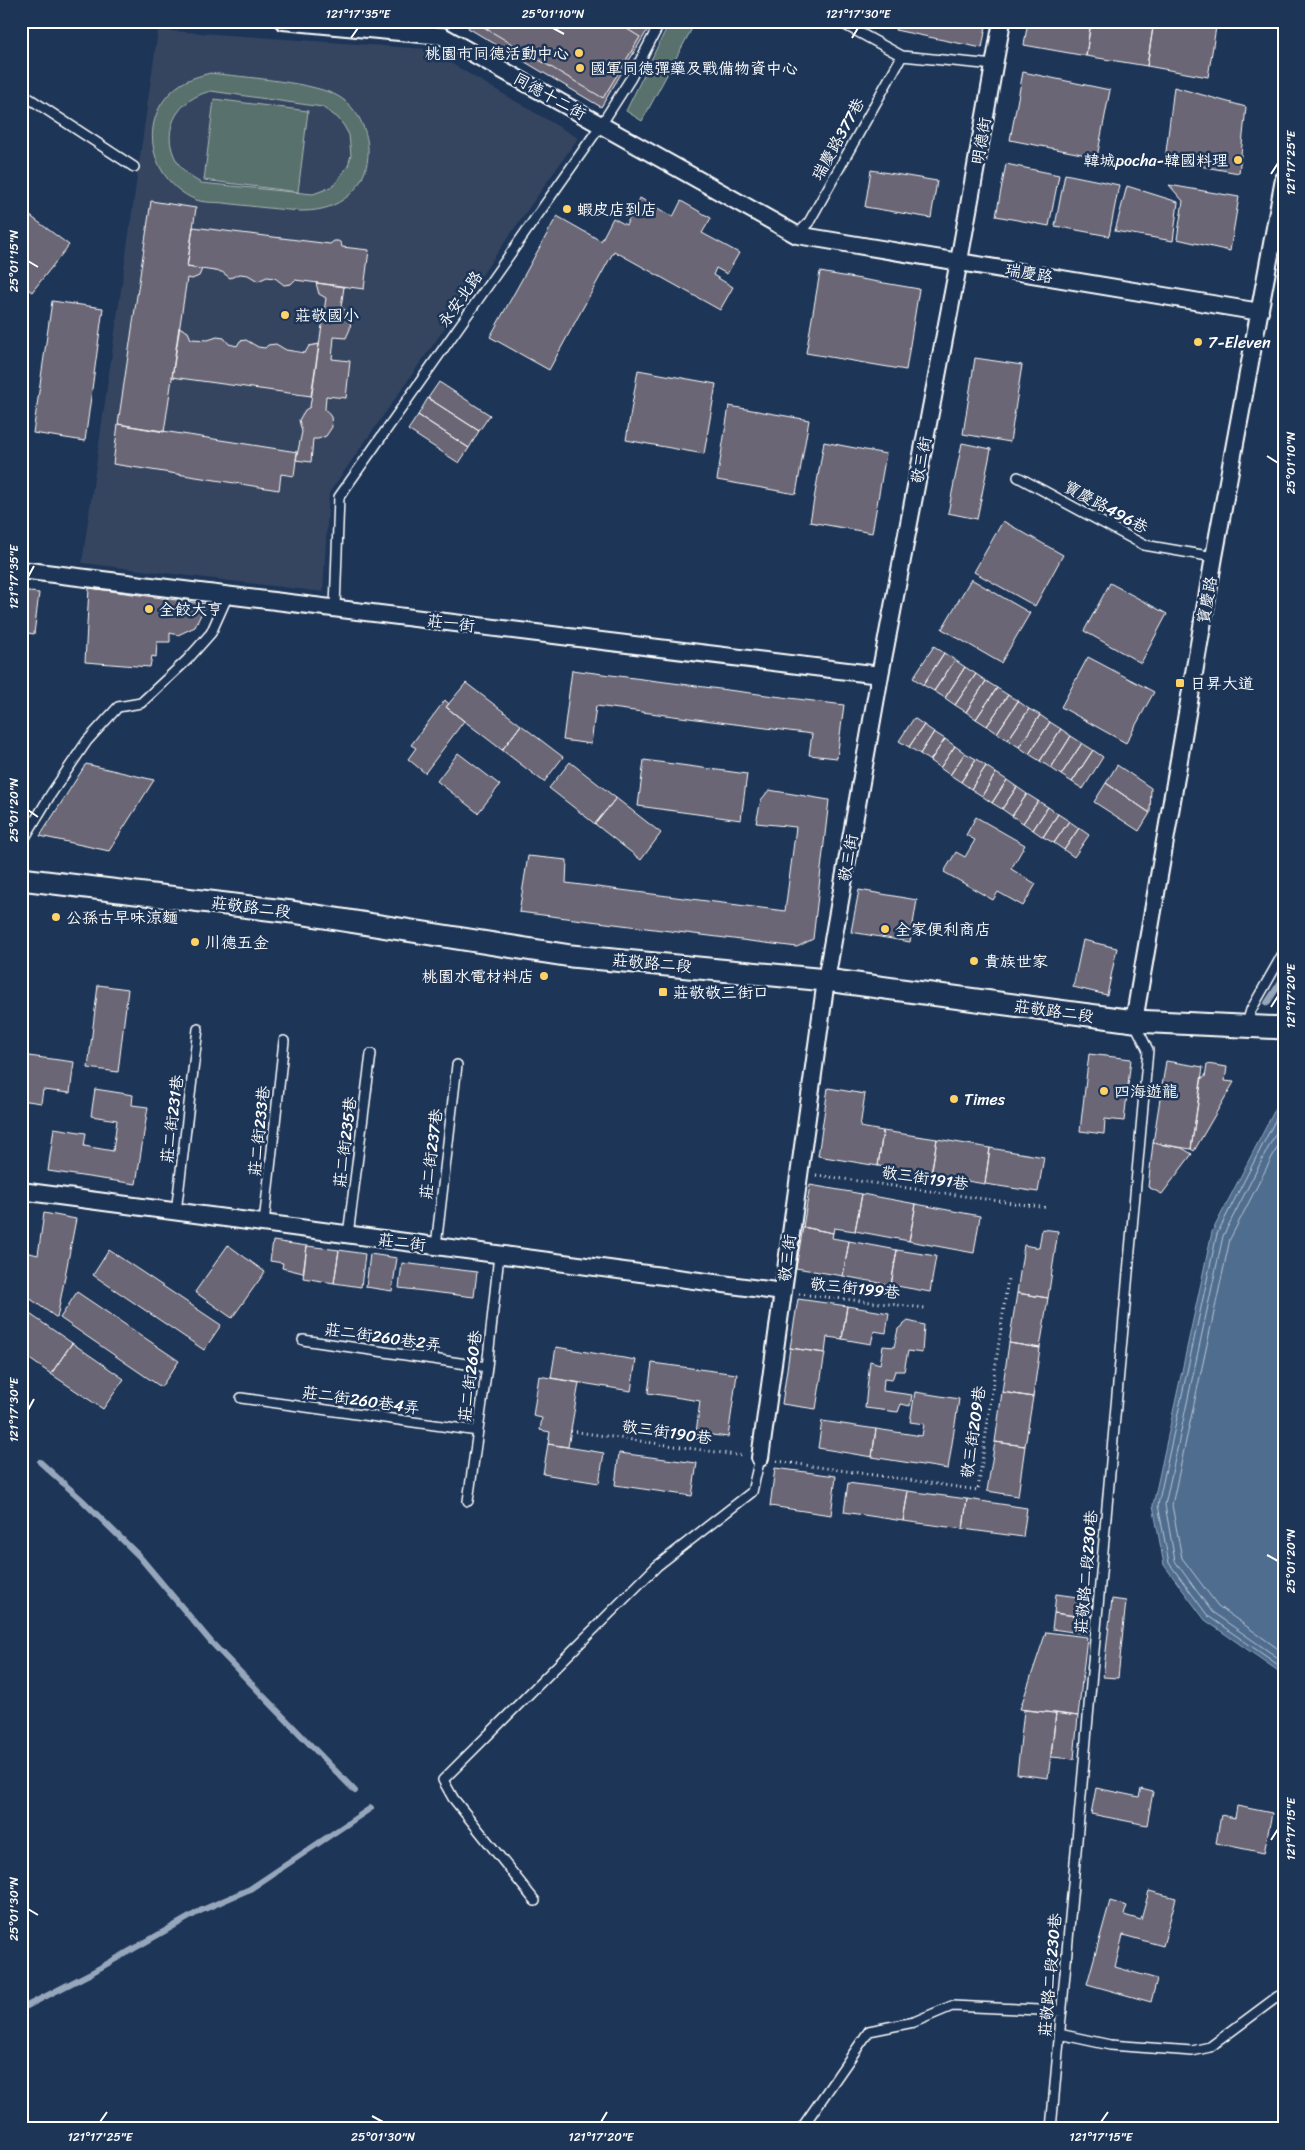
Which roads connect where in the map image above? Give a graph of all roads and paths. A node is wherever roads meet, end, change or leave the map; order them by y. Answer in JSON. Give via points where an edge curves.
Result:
{"nodes":[{"id":1,"x":283,"y":21,"type":"edge"},
{"id":2,"x":661,"y":21,"type":"edge"},
{"id":3,"x":838,"y":21,"type":"edge"},
{"id":4,"x":1002,"y":21,"type":"edge"},
{"id":5,"x":443,"y":28,"type":"edge"},
{"id":6,"x":902,"y":56,"type":"junction"},
{"id":7,"x":994,"y":65,"type":"junction"},
{"id":8,"x":21,"y":92,"type":"edge"},
{"id":9,"x":601,"y":125,"type":"junction"},
{"id":10,"x":134,"y":167,"type":"dead end"},
{"id":11,"x":1284,"y":179,"type":"edge"},
{"id":12,"x":797,"y":235,"type":"junction"},
{"id":13,"x":960,"y":261,"type":"junction"},
{"id":14,"x":1260,"y":312,"type":"junction"},
{"id":15,"x":1018,"y":477,"type":"dead end"},
{"id":16,"x":1214,"y":556,"type":"junction"},
{"id":17,"x":21,"y":570,"type":"edge"},
{"id":18,"x":228,"y":595,"type":"junction"},
{"id":19,"x":335,"y":608,"type":"junction"},
{"id":20,"x":880,"y":675,"type":"junction"},
{"id":21,"x":21,"y":844,"type":"edge"},
{"id":22,"x":21,"y":880,"type":"edge"},
{"id":23,"x":1284,"y":952,"type":"edge"},
{"id":24,"x":826,"y":980,"type":"junction"},
{"id":25,"x":1134,"y":1021,"type":"junction"},
{"id":26,"x":1246,"y":1027,"type":"junction"},
{"id":27,"x":1284,"y":1028,"type":"edge"},
{"id":28,"x":198,"y":1029,"type":"dead end"},
{"id":29,"x":284,"y":1041,"type":"dead end"},
{"id":30,"x":371,"y":1054,"type":"dead end"},
{"id":31,"x":457,"y":1065,"type":"dead end"},
{"id":32,"x":798,"y":1172,"type":"junction"},
{"id":33,"x":21,"y":1191,"type":"edge"},
{"id":34,"x":1048,"y":1208,"type":"dead end"},
{"id":35,"x":176,"y":1212,"type":"junction"},
{"id":36,"x":264,"y":1223,"type":"junction"},
{"id":37,"x":348,"y":1235,"type":"junction"},
{"id":38,"x":436,"y":1246,"type":"junction"},
{"id":39,"x":499,"y":1255,"type":"junction"},
{"id":40,"x":1008,"y":1278,"type":"dead end"},
{"id":41,"x":783,"y":1292,"type":"junction"},
{"id":42,"x":925,"y":1308,"type":"dead end"},
{"id":43,"x":303,"y":1340,"type":"dead end"},
{"id":44,"x":487,"y":1367,"type":"junction"},
{"id":45,"x":241,"y":1398,"type":"dead end"},
{"id":46,"x":478,"y":1431,"type":"junction"},
{"id":47,"x":571,"y":1431,"type":"dead end"},
{"id":48,"x":760,"y":1458,"type":"junction"},
{"id":49,"x":468,"y":1501,"type":"dead end"},
{"id":50,"x":535,"y":1901,"type":"dead end"},
{"id":51,"x":1284,"y":1994,"type":"edge"},
{"id":52,"x":1062,"y":2011,"type":"junction"},
{"id":53,"x":1059,"y":2034,"type":"junction"},
{"id":54,"x":801,"y":2129,"type":"edge"},
{"id":55,"x":1051,"y":2129,"type":"edge"}],
"edges":[{"from":1,"to":5,"type":"street","name":"同德十二街"},
{"from":2,"to":9,"type":"lane","name":"永安北路"},
{"from":3,"to":6,"type":"lane"},
{"from":4,"to":7,"type":"street","name":"明德街"},
{"from":5,"to":9,"type":"street","name":"同德十二街"},
{"from":6,"to":7,"type":"lane"},
{"from":6,"to":12,"type":"lane","name":"瑞慶路377巷","via":[[809,222]]},
{"from":7,"to":13,"type":"street","name":"明德街"},
{"from":8,"to":10,"type":"lane"},
{"from":9,"to":12,"type":"street","name":"同德十二街"},
{"from":9,"to":19,"type":"lane","name":"永安北路","via":[[339,497]]},
{"from":11,"to":14,"type":"street","name":"寶慶路"},
{"from":12,"to":13,"type":"street","name":"瑞慶路"},
{"from":13,"to":14,"type":"street","name":"瑞慶路"},
{"from":13,"to":20,"type":"street","name":"敬三街"},
{"from":14,"to":16,"type":"street","name":"寶慶路"},
{"from":15,"to":16,"type":"lane","name":"寶慶路496巷","via":[[1144,545]]},
{"from":16,"to":25,"type":"street","name":"寶慶路"},
{"from":17,"to":18,"type":"street","name":"莊一街"},
{"from":18,"to":19,"type":"street","name":"莊一街"},
{"from":18,"to":21,"type":"lane","via":[[210,633],[187,660],[141,703],[118,707],[88,741]]},
{"from":19,"to":20,"type":"street","name":"莊一街"},
{"from":20,"to":24,"type":"street","name":"敬三街"},
{"from":22,"to":24,"type":"street","name":"莊敬路二段","via":[[292,912],[571,956]]},
{"from":23,"to":26,"type":"lane","via":[[1251,1010]]},
{"from":24,"to":25,"type":"street","name":"莊敬路二段"},
{"from":24,"to":32,"type":"street","name":"敬三街"},
{"from":25,"to":26,"type":"street","name":"莊敬路二段"},
{"from":25,"to":52,"type":"lane","name":"莊敬路二段230巷","via":[[1148,1050]]},
{"from":26,"to":27,"type":"street","name":"莊敬路二段"},
{"from":28,"to":35,"type":"lane","name":"莊二街231巷"},
{"from":29,"to":36,"type":"lane","name":"莊二街233巷"},
{"from":30,"to":37,"type":"lane","name":"莊二街235巷"},
{"from":31,"to":38,"type":"lane","name":"莊二街237巷"},
{"from":32,"to":34,"type":"path","name":"敬三街191巷"},
{"from":32,"to":41,"type":"street","name":"敬三街"},
{"from":33,"to":35,"type":"street","name":"莊二街"},
{"from":35,"to":36,"type":"street","name":"莊二街"},
{"from":36,"to":37,"type":"street","name":"莊二街"},
{"from":37,"to":38,"type":"street","name":"莊二街"},
{"from":38,"to":39,"type":"street","name":"莊二街"},
{"from":39,"to":41,"type":"street","name":"莊二街"},
{"from":39,"to":44,"type":"lane","name":"莊二街260巷"},
{"from":40,"to":48,"type":"path","name":"敬三街209巷","via":[[978,1490]]},
{"from":41,"to":42,"type":"path","name":"敬三街199巷"},
{"from":41,"to":48,"type":"street","name":"敬三街"},
{"from":43,"to":44,"type":"lane","name":"莊二街260巷2弄"},
{"from":44,"to":46,"type":"lane","name":"莊二街260巷"},
{"from":45,"to":46,"type":"lane","name":"莊二街260巷4弄"},
{"from":46,"to":49,"type":"lane","name":"莊二街260巷"},
{"from":47,"to":48,"type":"path","name":"敬三街190巷"},
{"from":48,"to":50,"type":"lane","via":[[752,1492],[657,1566],[443,1780],[453,1798]]},
{"from":51,"to":53,"type":"lane","via":[[1210,2046],[1192,2051],[1110,2045]]},
{"from":52,"to":53,"type":"lane","name":"莊敬路二段230巷"},
{"from":52,"to":54,"type":"lane","via":[[952,2006],[914,2022],[869,2031]]},
{"from":53,"to":55,"type":"lane","name":"莊敬路二段230巷"}]}
